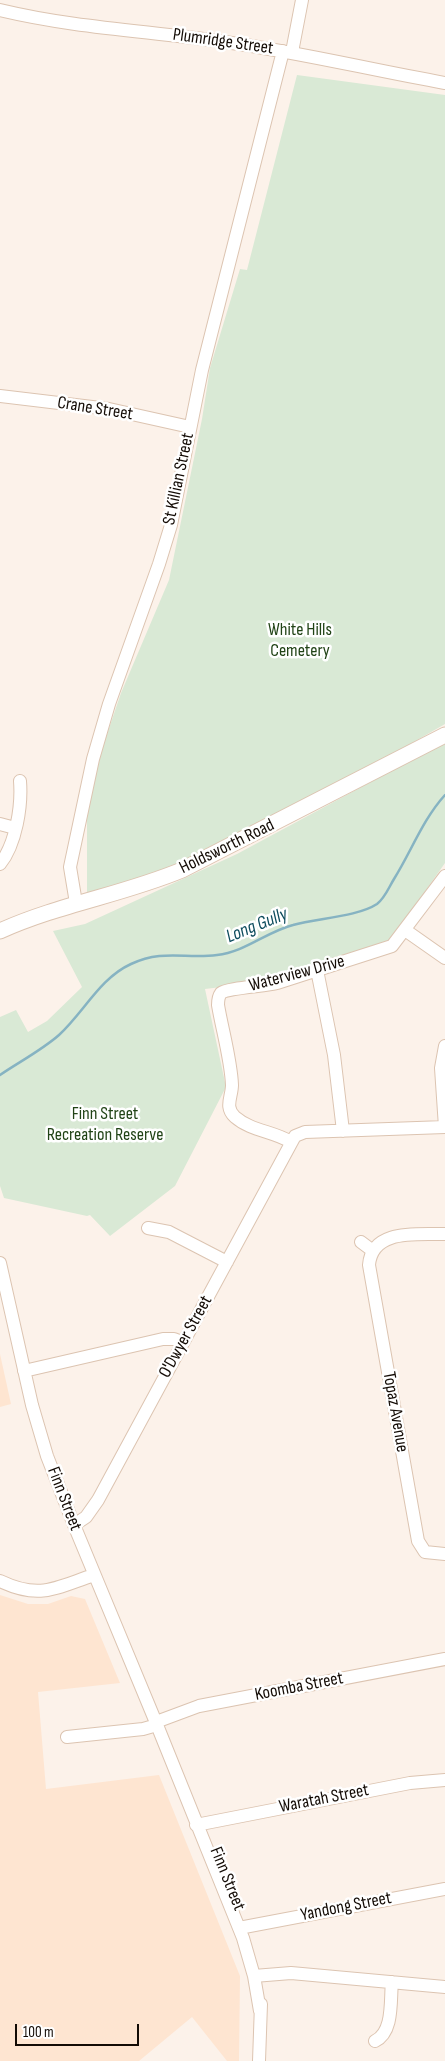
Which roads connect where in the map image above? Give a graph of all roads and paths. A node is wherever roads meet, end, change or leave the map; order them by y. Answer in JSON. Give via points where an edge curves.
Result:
{"nodes":[{"id":1,"x":302,"y":0,"type":"edge"},
{"id":2,"x":0,"y":10,"type":"edge"},
{"id":3,"x":288,"y":52,"type":"junction"},
{"id":4,"x":445,"y":83,"type":"edge"},
{"id":5,"x":0,"y":396,"type":"edge"},
{"id":6,"x":190,"y":427,"type":"junction"},
{"id":7,"x":444,"y":735,"type":"edge"},
{"id":8,"x":20,"y":781,"type":"dead end"},
{"id":9,"x":0,"y":824,"type":"edge"},
{"id":10,"x":15,"y":828,"type":"junction"},
{"id":11,"x":0,"y":864,"type":"edge"},
{"id":12,"x":445,"y":876,"type":"edge"},
{"id":13,"x":76,"y":903,"type":"junction"},
{"id":14,"x":405,"y":930,"type":"junction"},
{"id":15,"x":0,"y":931,"type":"edge"},
{"id":16,"x":445,"y":958,"type":"edge"},
{"id":17,"x":317,"y":970,"type":"junction"},
{"id":18,"x":445,"y":1046,"type":"edge"},
{"id":19,"x":445,"y":1127,"type":"edge"},
{"id":20,"x":343,"y":1131,"type":"junction"},
{"id":21,"x":290,"y":1142,"type":"junction"},
{"id":22,"x":148,"y":1228,"type":"dead end"},
{"id":23,"x":445,"y":1234,"type":"edge"},
{"id":24,"x":361,"y":1242,"type":"dead end"},
{"id":25,"x":373,"y":1250,"type":"junction"},
{"id":26,"x":227,"y":1262,"type":"junction"},
{"id":27,"x":0,"y":1263,"type":"edge"},
{"id":28,"x":182,"y":1342,"type":"junction"},
{"id":29,"x":24,"y":1371,"type":"junction"},
{"id":30,"x":74,"y":1525,"type":"junction"},
{"id":31,"x":445,"y":1554,"type":"edge"},
{"id":32,"x":94,"y":1575,"type":"junction"},
{"id":33,"x":0,"y":1582,"type":"edge"},
{"id":34,"x":445,"y":1660,"type":"edge"},
{"id":35,"x":157,"y":1724,"type":"junction"},
{"id":36,"x":67,"y":1737,"type":"dead end"},
{"id":37,"x":445,"y":1780,"type":"edge"},
{"id":38,"x":200,"y":1824,"type":"junction"},
{"id":39,"x":445,"y":1889,"type":"edge"},
{"id":40,"x":243,"y":1927,"type":"junction"},
{"id":41,"x":258,"y":1975,"type":"junction"},
{"id":42,"x":392,"y":1982,"type":"junction"},
{"id":43,"x":445,"y":1987,"type":"edge"},
{"id":44,"x":375,"y":2040,"type":"dead end"},
{"id":45,"x":259,"y":2061,"type":"edge"}],
"edges":[{"from":1,"to":3,"type":"street","name":"St Killian Street"},
{"from":2,"to":3,"type":"street","name":"Plumridge Street","via":[[76,25]]},
{"from":3,"to":4,"type":"street","name":"Plumridge Street"},
{"from":3,"to":6,"type":"street","name":"St Killian Street","via":[[206,350]]},
{"from":5,"to":6,"type":"street","name":"Crane Street","via":[[109,409]]},
{"from":6,"to":13,"type":"street","name":"St Killian Street","via":[[165,544],[93,759],[71,861]]},
{"from":7,"to":13,"type":"main road","name":"Holdsworth Road","via":[[193,865],[143,885]]},
{"from":8,"to":10,"type":"street","via":[[20,806]]},
{"from":9,"to":10,"type":"street"},
{"from":10,"to":11,"type":"street","via":[[8,852]]},
{"from":12,"to":14,"type":"street","name":"Waterview Drive"},
{"from":13,"to":15,"type":"main road","name":"Holdsworth Road","via":[[36,915]]},
{"from":14,"to":16,"type":"street"},
{"from":14,"to":17,"type":"street","name":"Waterview Drive","via":[[388,948]]},
{"from":17,"to":20,"type":"street","via":[[334,1055]]},
{"from":17,"to":21,"type":"street","name":"Waterview Drive","via":[[265,986],[226,990],[218,999],[232,1083],[228,1101],[230,1111],[258,1130]]},
{"from":18,"to":19,"type":"street","via":[[441,1068]]},
{"from":19,"to":20,"type":"street"},
{"from":20,"to":21,"type":"street","via":[[303,1132]]},
{"from":21,"to":26,"type":"street","name":"O'Dwyer Street"},
{"from":22,"to":26,"type":"street","via":[[169,1232]]},
{"from":23,"to":25,"type":"street","via":[[389,1238]]},
{"from":24,"to":25,"type":"street"},
{"from":25,"to":31,"type":"street","name":"Topaz Avenue","via":[[370,1270],[418,1541],[425,1552]]},
{"from":26,"to":28,"type":"street","name":"O'Dwyer Street"},
{"from":27,"to":29,"type":"street","name":"Finn Street"},
{"from":28,"to":29,"type":"street","via":[[163,1340]]},
{"from":28,"to":30,"type":"street","name":"O'Dwyer Street","via":[[96,1504]]},
{"from":29,"to":30,"type":"street","name":"Finn Street","via":[[39,1434]]},
{"from":30,"to":32,"type":"street","name":"Finn Street"},
{"from":32,"to":33,"type":"street","via":[[33,1592]]},
{"from":32,"to":35,"type":"street","name":"Finn Street"},
{"from":34,"to":35,"type":"street","name":"Koomba Street","via":[[199,1706]]},
{"from":35,"to":36,"type":"street","name":"Koomba Street","via":[[143,1729]]},
{"from":35,"to":38,"type":"street","name":"Finn Street"},
{"from":37,"to":38,"type":"street","name":"Waratah Street","via":[[410,1782]]},
{"from":38,"to":40,"type":"street","name":"Finn Street"},
{"from":39,"to":40,"type":"street","name":"Yandong Street"},
{"from":40,"to":41,"type":"street","name":"Finn Street"},
{"from":41,"to":42,"type":"street","via":[[291,1973]]},
{"from":41,"to":45,"type":"street","name":"Finn Street"},
{"from":42,"to":43,"type":"street"},
{"from":42,"to":44,"type":"street","via":[[387,2028],[383,2036]]}]}
